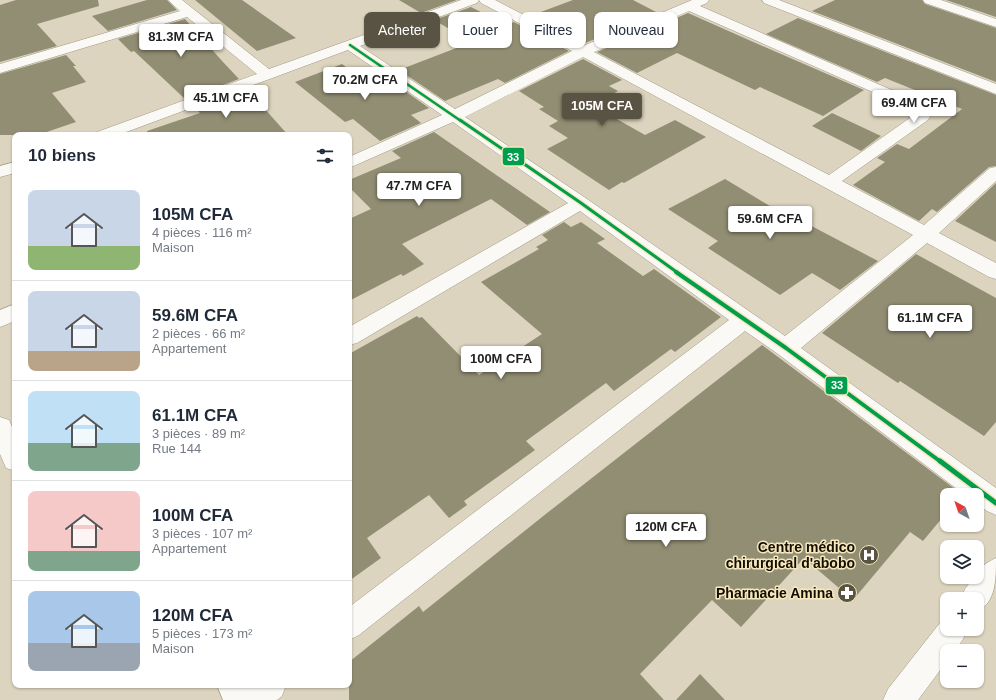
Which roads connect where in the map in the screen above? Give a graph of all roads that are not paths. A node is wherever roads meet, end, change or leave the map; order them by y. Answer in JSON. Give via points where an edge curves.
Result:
{"nodes":[{"id":1,"x":174,"y":0,"type":"edge"},
{"id":2,"x":473,"y":0,"type":"edge"},
{"id":3,"x":485,"y":0,"type":"edge"},
{"id":4,"x":703,"y":0,"type":"edge"},
{"id":5,"x":768,"y":0,"type":"edge"},
{"id":6,"x":928,"y":0,"type":"edge"},
{"id":7,"x":689,"y":6,"type":"junction"},
{"id":8,"x":190,"y":12,"type":"junction"},
{"id":9,"x":996,"y":23,"type":"edge"},
{"id":10,"x":350,"y":45,"type":"junction"},
{"id":11,"x":584,"y":51,"type":"junction"},
{"id":12,"x":0,"y":69,"type":"edge"},
{"id":13,"x":267,"y":75,"type":"junction"},
{"id":14,"x":996,"y":90,"type":"edge"},
{"id":15,"x":454,"y":116,"type":"junction"},
{"id":16,"x":111,"y":132,"type":"edge"},
{"id":17,"x":352,"y":162,"type":"edge"},
{"id":18,"x":12,"y":168,"type":"edge"},
{"id":19,"x":0,"y":172,"type":"edge"},
{"id":20,"x":996,"y":172,"type":"edge"},
{"id":21,"x":830,"y":182,"type":"junction"},
{"id":22,"x":582,"y":203,"type":"junction"},
{"id":23,"x":926,"y":234,"type":"junction"},
{"id":24,"x":996,"y":272,"type":"edge"},
{"id":25,"x":12,"y":313,"type":"edge"},
{"id":26,"x":0,"y":319,"type":"edge"},
{"id":27,"x":744,"y":320,"type":"junction"},
{"id":28,"x":352,"y":335,"type":"edge"},
{"id":29,"x":786,"y":348,"type":"junction"},
{"id":30,"x":0,"y":427,"type":"edge"},
{"id":31,"x":12,"y":453,"type":"edge"},
{"id":32,"x":996,"y":503,"type":"edge"},
{"id":33,"x":996,"y":572,"type":"edge"},
{"id":34,"x":981,"y":592,"type":"edge"},
{"id":35,"x":352,"y":623,"type":"edge"},
{"id":36,"x":948,"y":636,"type":"edge"},
{"id":37,"x":234,"y":688,"type":"edge"},
{"id":38,"x":267,"y":688,"type":"edge"},
{"id":39,"x":240,"y":700,"type":"edge"},
{"id":40,"x":252,"y":700,"type":"edge"},
{"id":41,"x":899,"y":700,"type":"edge"}],
"edges":[{"from":1,"to":8,"type":"street"},
{"from":2,"to":10,"type":"street"},
{"from":3,"to":11,"type":"street"},
{"from":4,"to":7,"type":"street"},
{"from":5,"to":14,"type":"street"},
{"from":6,"to":9,"type":"street"},
{"from":7,"to":11,"type":"street"},
{"from":7,"to":21,"type":"street","via":[[914,105],[922,111],[922,117]]},
{"from":8,"to":12,"type":"street"},
{"from":8,"to":13,"type":"street"},
{"from":10,"to":13,"type":"street"},
{"from":10,"to":15,"type":"street"},
{"from":11,"to":15,"type":"street"},
{"from":11,"to":21,"type":"street"},
{"from":13,"to":16,"type":"street"},
{"from":15,"to":17,"type":"street"},
{"from":15,"to":22,"type":"street"},
{"from":18,"to":19,"type":"street"},
{"from":20,"to":23,"type":"street"},
{"from":21,"to":23,"type":"street"},
{"from":22,"to":27,"type":"street"},
{"from":22,"to":28,"type":"street"},
{"from":23,"to":24,"type":"street"},
{"from":23,"to":29,"type":"street"},
{"from":25,"to":26,"type":"street"},
{"from":27,"to":29,"type":"street"},
{"from":27,"to":35,"type":"street"},
{"from":29,"to":32,"type":"street"},
{"from":30,"to":31,"type":"street"},
{"from":33,"to":34,"type":"street"},
{"from":36,"to":41,"type":"street"},
{"from":37,"to":39,"type":"street"},
{"from":38,"to":40,"type":"street"}]}
